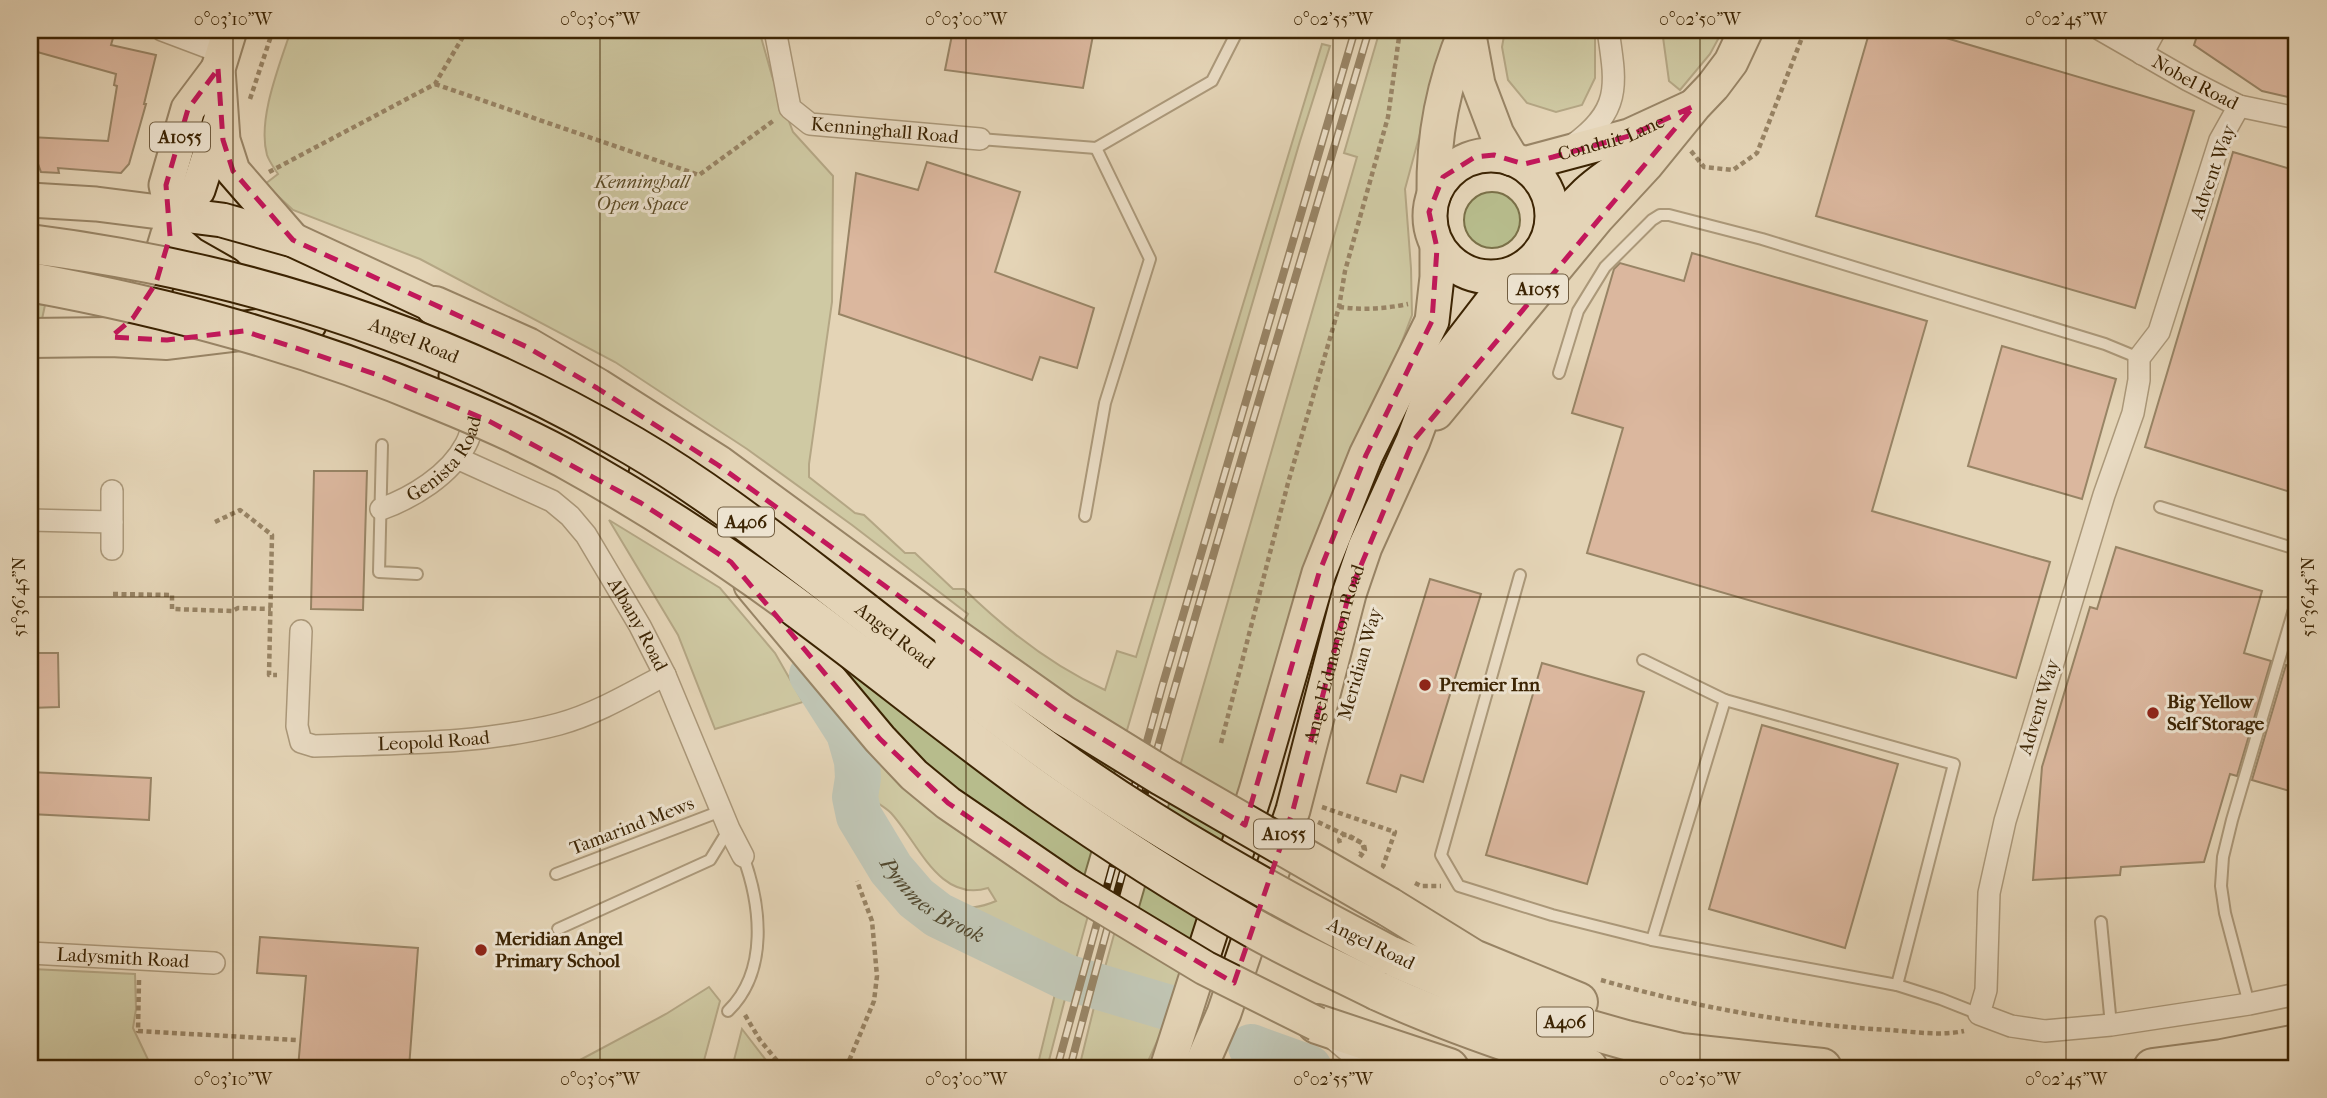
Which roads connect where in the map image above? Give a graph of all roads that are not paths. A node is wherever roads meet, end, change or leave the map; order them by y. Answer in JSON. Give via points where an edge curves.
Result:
{"nodes":[{"id":1,"x":162,"y":30,"type":"edge"},
{"id":2,"x":775,"y":30,"type":"edge"},
{"id":3,"x":1238,"y":30,"type":"edge"},
{"id":4,"x":1467,"y":30,"type":"edge"},
{"id":5,"x":1608,"y":30,"type":"edge"},
{"id":6,"x":1746,"y":30,"type":"edge"},
{"id":7,"x":2101,"y":30,"type":"edge"},
{"id":8,"x":2155,"y":30,"type":"edge"},
{"id":9,"x":224,"y":50,"type":"edge"},
{"id":10,"x":2141,"y":54,"type":"junction"},
{"id":11,"x":1694,"y":106,"type":"junction"},
{"id":12,"x":2239,"y":106,"type":"junction"},
{"id":13,"x":236,"y":112,"type":"junction"},
{"id":14,"x":2297,"y":118,"type":"edge"},
{"id":15,"x":980,"y":139,"type":"joint"},
{"id":16,"x":1678,"y":144,"type":"junction"},
{"id":17,"x":1096,"y":148,"type":"junction"},
{"id":18,"x":1530,"y":160,"type":"junction"},
{"id":19,"x":1434,"y":194,"type":"junction"},
{"id":20,"x":30,"y":200,"type":"edge"},
{"id":21,"x":171,"y":225,"type":"junction"},
{"id":22,"x":293,"y":240,"type":"junction"},
{"id":23,"x":1548,"y":242,"type":"junction"},
{"id":24,"x":30,"y":244,"type":"edge"},
{"id":25,"x":1437,"y":248,"type":"junction"},
{"id":26,"x":1524,"y":269,"type":"junction"},
{"id":27,"x":30,"y":282,"type":"edge"},
{"id":28,"x":435,"y":306,"type":"junction"},
{"id":29,"x":307,"y":323,"type":"junction"},
{"id":30,"x":111,"y":337,"type":"junction"},
{"id":31,"x":30,"y":338,"type":"edge"},
{"id":32,"x":2139,"y":358,"type":"junction"},
{"id":33,"x":1559,"y":373,"type":"dead end"},
{"id":34,"x":484,"y":389,"type":"junction"},
{"id":35,"x":1413,"y":441,"type":"junction"},
{"id":36,"x":382,"y":445,"type":"dead end"},
{"id":37,"x":457,"y":458,"type":"junction"},
{"id":38,"x":112,"y":491,"type":"dead end"},
{"id":39,"x":2160,"y":507,"type":"dead end"},
{"id":40,"x":380,"y":509,"type":"junction"},
{"id":41,"x":1085,"y":516,"type":"dead end"},
{"id":42,"x":30,"y":520,"type":"edge"},
{"id":43,"x":112,"y":522,"type":"junction"},
{"id":44,"x":112,"y":550,"type":"dead end"},
{"id":45,"x":2297,"y":556,"type":"edge"},
{"id":46,"x":417,"y":574,"type":"dead end"},
{"id":47,"x":1520,"y":575,"type":"dead end"},
{"id":48,"x":2297,"y":599,"type":"edge"},
{"id":49,"x":300,"y":631,"type":"dead end"},
{"id":50,"x":1643,"y":660,"type":"dead end"},
{"id":51,"x":665,"y":675,"type":"junction"},
{"id":52,"x":1725,"y":700,"type":"junction"},
{"id":53,"x":725,"y":820,"type":"junction"},
{"id":54,"x":743,"y":856,"type":"joint"},
{"id":55,"x":555,"y":874,"type":"dead end"},
{"id":56,"x":2101,"y":922,"type":"dead end"},
{"id":57,"x":558,"y":929,"type":"dead end"},
{"id":58,"x":1652,"y":940,"type":"junction"},
{"id":59,"x":30,"y":953,"type":"edge"},
{"id":60,"x":214,"y":963,"type":"dead end"},
{"id":61,"x":1897,"y":985,"type":"junction"},
{"id":62,"x":2297,"y":993,"type":"edge"},
{"id":63,"x":2249,"y":1004,"type":"junction"},
{"id":64,"x":728,"y":1011,"type":"dead end"},
{"id":65,"x":1979,"y":1014,"type":"junction"},
{"id":66,"x":2111,"y":1025,"type":"junction"},
{"id":67,"x":2297,"y":1044,"type":"edge"},
{"id":68,"x":1346,"y":1045,"type":"edge"},
{"id":69,"x":1749,"y":1059,"type":"junction"},
{"id":70,"x":1167,"y":1068,"type":"edge"},
{"id":71,"x":1200,"y":1068,"type":"edge"},
{"id":72,"x":1449,"y":1068,"type":"edge"},
{"id":73,"x":1588,"y":1068,"type":"edge"},
{"id":74,"x":1822,"y":1068,"type":"edge"},
{"id":75,"x":2153,"y":1068,"type":"edge"}],
"edges":[{"from":1,"to":9,"type":"street"},
{"from":2,"to":15,"type":"street","name":"Kenninghall Road","via":[[790,108],[810,124]]},
{"from":3,"to":17,"type":"lane","via":[[1212,80]]},
{"from":4,"to":18,"type":"main road","via":[[1478,84],[1497,134]]},
{"from":4,"to":19,"type":"main road","via":[[1445,94],[1433,158]]},
{"from":5,"to":18,"type":"street","via":[[1615,78],[1605,115],[1593,131]]},
{"from":6,"to":11,"type":"main road","name":"Conduit Lane","number":"A1055","via":[[1731,62]]},
{"from":7,"to":10,"type":"street","name":"Nobel Road"},
{"from":8,"to":10,"type":"street"},
{"from":9,"to":13,"type":"main road","number":"A1055"},
{"from":9,"to":21,"type":"main road","number":"A1055","via":[[188,109],[166,185]]},
{"from":10,"to":12,"type":"street","name":"Nobel Road"},
{"from":11,"to":16,"type":"main road","name":"Conduit Lane","number":"A1055"},
{"from":11,"to":18,"type":"main road","name":"Conduit Lane","number":"A1055","via":[[1629,136]]},
{"from":12,"to":14,"type":"street","name":"Nobel Road"},
{"from":12,"to":32,"type":"street","name":"Advent Way","via":[[2220,140],[2160,332]]},
{"from":13,"to":21,"type":"main road","number":"A1055","via":[[198,190]]},
{"from":13,"to":22,"type":"main road","number":"A1055","via":[[223,140],[233,171]]},
{"from":15,"to":17,"type":"lane"},
{"from":16,"to":23,"type":"main road","name":"Conduit Lane","number":"A1055","via":[[1611,173],[1582,195]]},
{"from":16,"to":35,"type":"main road","number":"A1055","via":[[1597,218]]},
{"from":17,"to":41,"type":"lane","via":[[1150,259],[1105,403]]},
{"from":18,"to":19,"type":"main road","via":[[1475,157],[1457,164]]},
{"from":18,"to":23,"type":"main road","via":[[1550,196],[1553,219]]},
{"from":19,"to":25,"type":"main road","via":[[1429,212]]},
{"from":20,"to":21,"type":"main road","via":[[96,204]]},
{"from":21,"to":22,"type":"main road","via":[[222,220]]},
{"from":21,"to":29,"type":"main road","name":"Angel Road","via":[[191,254],[257,289]]},
{"from":21,"to":30,"type":"highway","via":[[156,283],[133,318]]},
{"from":22,"to":28,"type":"main road"},
{"from":23,"to":26,"type":"main road"},
{"from":24,"to":69,"type":"highway","name":"Angel Road","number":"A406","bridge":true,"via":[[157,265],[282,294],[373,323],[506,378],[635,447],[699,489],[1044,749],[1192,848],[1389,955],[1464,987],[1559,1021],[1681,1053]]},
{"from":25,"to":26,"type":"main road","via":[[1469,274],[1488,278]]},
{"from":25,"to":70,"type":"main road","name":"Angel Edmonton Road","number":"A1055","via":[[1433,321],[1366,455],[1319,573],[1256,791]]},
{"from":26,"to":35,"type":"main road","name":"Angel Edmonton Road","number":"A1055","via":[[1490,303],[1451,355]]},
{"from":27,"to":73,"type":"highway","name":"Angel Road","number":"A406","bridge":true,"via":[[187,315],[301,348],[487,420],[563,457],[753,576],[1037,790],[1256,929],[1426,1013]]},
{"from":28,"to":34,"type":"street","via":[[473,346],[483,367]]},
{"from":28,"to":69,"type":"highway","bridge":true,"via":[[527,347],[718,465],[1063,715],[1140,763],[1345,884],[1397,886],[1473,959],[1637,1024]]},
{"from":29,"to":30,"type":"highway","via":[[167,340]]},
{"from":29,"to":34,"type":"main road","name":"Angel Road","number":"A406","via":[[417,358]]},
{"from":30,"to":31,"type":"highway"},
{"from":32,"to":33,"type":"lane","via":[[1762,239],[1660,215],[1605,267],[1578,311]]},
{"from":32,"to":65,"type":"street","name":"Advent Way","via":[[2133,412],[2005,821],[1989,893],[1986,990]]},
{"from":34,"to":37,"type":"street","name":"Genista Road"},
{"from":34,"to":68,"type":"main road","name":"Angel Road","number":"A406","bridge":true,"via":[[659,496],[721,550],[889,748],[948,803],[1069,886]]},
{"from":35,"to":71,"type":"main road","name":"Angel Edmonton Road","number":"A1055","via":[[1381,508],[1349,594],[1293,810],[1224,1013]]},
{"from":36,"to":40,"type":"lane","name":"Genista Road"},
{"from":37,"to":40,"type":"street","name":"Genista Road","via":[[416,492]]},
{"from":37,"to":51,"type":"street","name":"Albany Road","via":[[552,501],[570,516],[586,535]]},
{"from":38,"to":43,"type":"street"},
{"from":39,"to":45,"type":"lane","via":[[2293,548]]},
{"from":40,"to":46,"type":"lane","name":"Genista Road","via":[[379,572]]},
{"from":42,"to":43,"type":"street"},
{"from":43,"to":44,"type":"street"},
{"from":47,"to":58,"type":"lane","via":[[1441,855],[1459,886]]},
{"from":48,"to":63,"type":"lane","via":[[2223,857],[2225,913]]},
{"from":49,"to":51,"type":"street","name":"Leopold Road","via":[[297,726],[301,742],[314,746],[500,737],[561,724]]},
{"from":50,"to":52,"type":"lane"},
{"from":51,"to":53,"type":"street","name":"Albany Road"},
{"from":52,"to":58,"type":"lane"},
{"from":52,"to":61,"type":"lane","via":[[1954,764]]},
{"from":53,"to":54,"type":"street","name":"Albany Road"},
{"from":53,"to":55,"type":"lane","name":"Tamarind Mews"},
{"from":53,"to":57,"type":"lane","via":[[710,860]]},
{"from":54,"to":64,"type":"lane","via":[[751,878],[757,941],[754,968]]},
{"from":56,"to":66,"type":"lane"},
{"from":58,"to":61,"type":"lane"},
{"from":59,"to":60,"type":"street","name":"Ladysmith Road"},
{"from":61,"to":65,"type":"lane"},
{"from":62,"to":63,"type":"street"},
{"from":63,"to":66,"type":"street"},
{"from":65,"to":66,"type":"street","via":[[2011,1026],[2045,1031]]},
{"from":67,"to":75,"type":"highway"},
{"from":68,"to":72,"type":"highway","number":"A406"},
{"from":69,"to":74,"type":"highway","number":"A406"}]}
